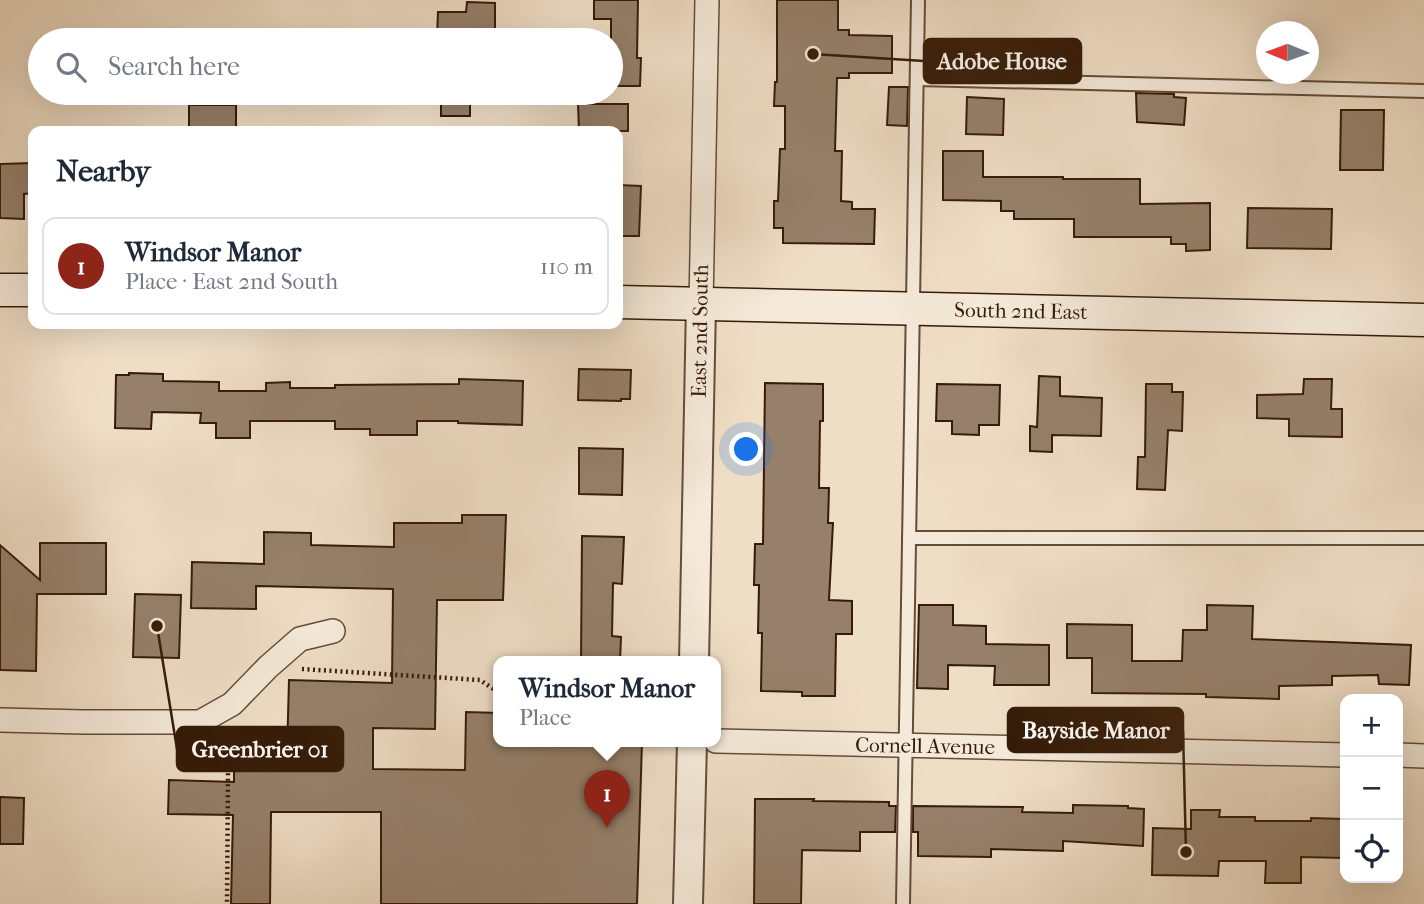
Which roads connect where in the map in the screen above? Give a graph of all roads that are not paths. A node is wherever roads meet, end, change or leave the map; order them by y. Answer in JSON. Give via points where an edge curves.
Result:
{"nodes":[{"id":1,"x":707,"y":0,"type":"edge"},
{"id":2,"x":918,"y":0,"type":"edge"},
{"id":3,"x":917,"y":79,"type":"junction"},
{"id":4,"x":1424,"y":91,"type":"edge"},
{"id":5,"x":0,"y":290,"type":"edge"},
{"id":6,"x":28,"y":290,"type":"edge"},
{"id":7,"x":623,"y":302,"type":"edge"},
{"id":8,"x":701,"y":304,"type":"junction"},
{"id":9,"x":913,"y":309,"type":"junction"},
{"id":10,"x":1424,"y":320,"type":"edge"},
{"id":11,"x":909,"y":538,"type":"junction"},
{"id":12,"x":1424,"y":538,"type":"edge"},
{"id":13,"x":333,"y":631,"type":"dead end"},
{"id":14,"x":694,"y":656,"type":"edge"},
{"id":15,"x":0,"y":720,"type":"edge"},
{"id":16,"x":721,"y":741,"type":"edge"},
{"id":17,"x":906,"y":746,"type":"junction"},
{"id":18,"x":692,"y":747,"type":"edge"},
{"id":19,"x":1340,"y":755,"type":"edge"},
{"id":20,"x":1403,"y":755,"type":"edge"},
{"id":21,"x":1424,"y":756,"type":"edge"},
{"id":22,"x":688,"y":904,"type":"edge"},
{"id":23,"x":903,"y":904,"type":"edge"}],
"edges":[{"from":1,"to":8,"type":"street","name":"East 2nd South"},
{"from":2,"to":3,"type":"lane"},
{"from":3,"to":4,"type":"lane"},
{"from":3,"to":9,"type":"lane"},
{"from":5,"to":6,"type":"main road"},
{"from":7,"to":8,"type":"main road","name":"South 2nd East"},
{"from":8,"to":9,"type":"main road","name":"South 2nd East"},
{"from":8,"to":14,"type":"street","name":"East 2nd South"},
{"from":9,"to":10,"type":"main road","name":"South 2nd East"},
{"from":9,"to":11,"type":"lane"},
{"from":11,"to":12,"type":"lane"},
{"from":11,"to":17,"type":"lane"},
{"from":13,"to":15,"type":"street","via":[[300,639],[232,704],[200,722]]},
{"from":16,"to":17,"type":"street","name":"Cornell Avenue"},
{"from":17,"to":19,"type":"street","name":"Cornell Avenue"},
{"from":17,"to":23,"type":"lane"},
{"from":18,"to":22,"type":"street"},
{"from":20,"to":21,"type":"street"}]}
